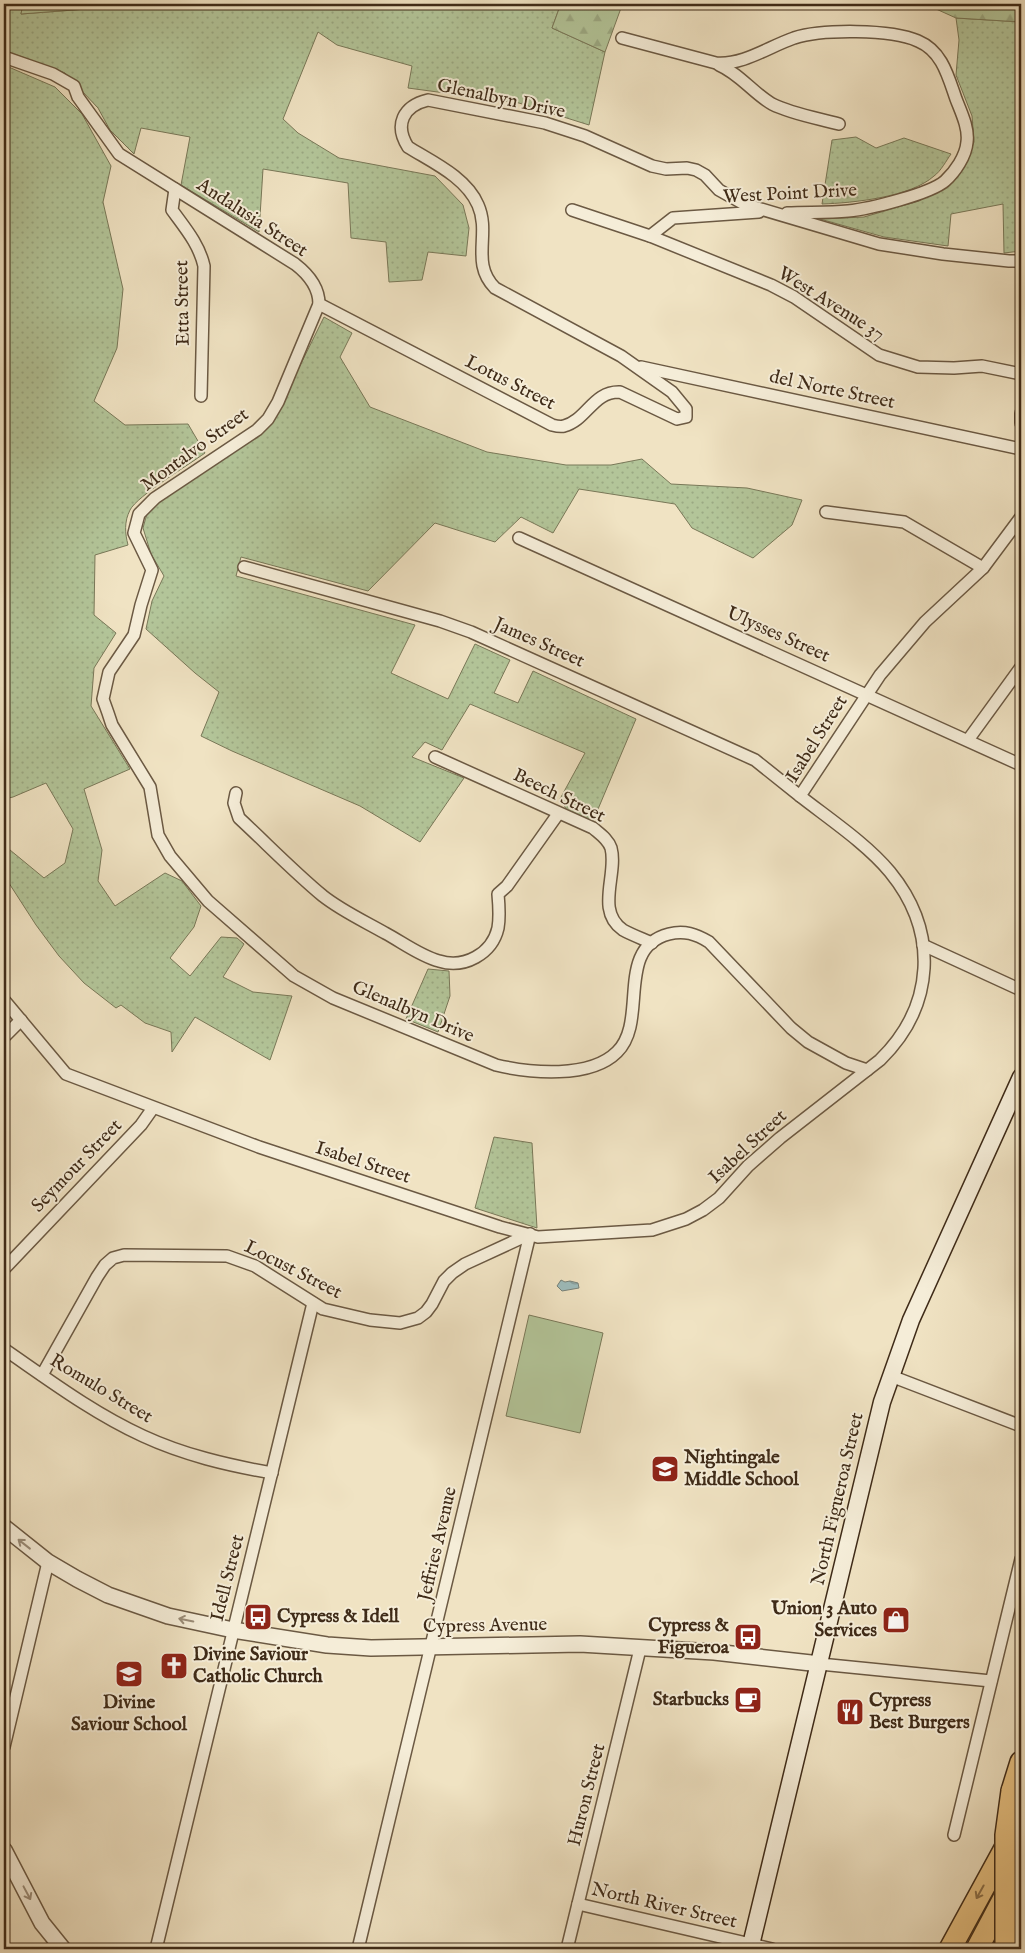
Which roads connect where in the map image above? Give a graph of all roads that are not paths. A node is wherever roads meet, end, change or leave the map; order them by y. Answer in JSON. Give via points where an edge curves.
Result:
{"nodes":[{"id":1,"x":622,"y":38,"type":"dead end"},
{"id":2,"x":4,"y":57,"type":"edge"},
{"id":3,"x":716,"y":63,"type":"junction"},
{"id":4,"x":839,"y":124,"type":"dead end"},
{"id":5,"x":175,"y":189,"type":"junction"},
{"id":6,"x":572,"y":210,"type":"dead end"},
{"id":7,"x":769,"y":211,"type":"junction"},
{"id":8,"x":650,"y":236,"type":"junction"},
{"id":9,"x":1021,"y":261,"type":"edge"},
{"id":10,"x":318,"y":304,"type":"junction"},
{"id":11,"x":634,"y":366,"type":"junction"},
{"id":12,"x":1021,"y":374,"type":"edge"},
{"id":13,"x":201,"y":396,"type":"dead end"},
{"id":14,"x":1021,"y":413,"type":"edge"},
{"id":15,"x":686,"y":417,"type":"joint"},
{"id":16,"x":1021,"y":423,"type":"edge"},
{"id":17,"x":1021,"y":449,"type":"edge"},
{"id":18,"x":826,"y":512,"type":"dead end"},
{"id":19,"x":1021,"y":517,"type":"edge"},
{"id":20,"x":519,"y":538,"type":"dead end"},
{"id":21,"x":244,"y":567,"type":"dead end"},
{"id":22,"x":983,"y":568,"type":"junction"},
{"id":23,"x":152,"y":570,"type":"joint"},
{"id":24,"x":1021,"y":667,"type":"edge"},
{"id":25,"x":866,"y":694,"type":"junction"},
{"id":26,"x":968,"y":740,"type":"junction"},
{"id":27,"x":435,"y":757,"type":"dead end"},
{"id":28,"x":1021,"y":765,"type":"edge"},
{"id":29,"x":236,"y":793,"type":"dead end"},
{"id":30,"x":800,"y":796,"type":"junction"},
{"id":31,"x":558,"y":814,"type":"junction"},
{"id":32,"x":652,"y":942,"type":"junction"},
{"id":33,"x":923,"y":946,"type":"junction"},
{"id":34,"x":1021,"y":990,"type":"edge"},
{"id":35,"x":4,"y":1000,"type":"edge"},
{"id":36,"x":21,"y":1020,"type":"junction"},
{"id":37,"x":4,"y":1037,"type":"edge"},
{"id":38,"x":868,"y":1070,"type":"junction"},
{"id":39,"x":1021,"y":1077,"type":"edge"},
{"id":40,"x":153,"y":1108,"type":"junction"},
{"id":41,"x":530,"y":1234,"type":"junction"},
{"id":42,"x":4,"y":1269,"type":"edge"},
{"id":43,"x":313,"y":1303,"type":"junction"},
{"id":44,"x":4,"y":1349,"type":"edge"},
{"id":45,"x":42,"y":1375,"type":"junction"},
{"id":46,"x":890,"y":1376,"type":"junction"},
{"id":47,"x":1021,"y":1426,"type":"edge"},
{"id":48,"x":272,"y":1472,"type":"junction"},
{"id":49,"x":4,"y":1527,"type":"edge"},
{"id":50,"x":1021,"y":1558,"type":"edge"},
{"id":51,"x":48,"y":1562,"type":"junction"},
{"id":52,"x":233,"y":1630,"type":"junction"},
{"id":53,"x":431,"y":1647,"type":"junction"},
{"id":54,"x":640,"y":1649,"type":"junction"},
{"id":55,"x":820,"y":1664,"type":"junction"},
{"id":56,"x":991,"y":1681,"type":"junction"},
{"id":57,"x":4,"y":1747,"type":"edge"},
{"id":58,"x":1021,"y":1762,"type":"edge"},
{"id":59,"x":1021,"y":1819,"type":"edge"},
{"id":60,"x":954,"y":1835,"type":"dead end"},
{"id":61,"x":4,"y":1850,"type":"edge"},
{"id":62,"x":1021,"y":1866,"type":"edge"},
{"id":63,"x":578,"y":1904,"type":"junction"},
{"id":64,"x":750,"y":1947,"type":"edge"},
{"id":65,"x":950,"y":1947,"type":"edge"},
{"id":66,"x":62,"y":1949,"type":"edge"},
{"id":67,"x":156,"y":1949,"type":"edge"},
{"id":68,"x":358,"y":1949,"type":"edge"},
{"id":69,"x":567,"y":1949,"type":"edge"},
{"id":70,"x":772,"y":1949,"type":"edge"},
{"id":71,"x":977,"y":1949,"type":"edge"},
{"id":72,"x":1006,"y":1949,"type":"edge"}],
"edges":[{"from":1,"to":3,"type":"street","name":"West Point Drive"},
{"from":2,"to":5,"type":"street","via":[[53,74],[74,86],[119,154]]},
{"from":3,"to":4,"type":"street","via":[[739,76],[771,103]]},
{"from":3,"to":7,"type":"street","name":"West Point Drive","via":[[740,61],[796,37],[815,34],[880,33],[918,41],[933,51],[944,66],[968,132],[965,151],[954,171],[935,188],[864,209],[796,213]]},
{"from":5,"to":10,"type":"street","name":"Andalusia Street","via":[[303,270],[319,294]]},
{"from":5,"to":13,"type":"street","name":"Etta Street","via":[[172,210],[196,244],[204,266]]},
{"from":6,"to":8,"type":"street","name":"West Avenue 37"},
{"from":7,"to":8,"type":"street","name":"West Point Drive","via":[[673,218]]},
{"from":7,"to":9,"type":"street","name":"Glenalbyn Drive","via":[[879,244]]},
{"from":7,"to":11,"type":"street","name":"Glenalbyn Drive","via":[[732,198],[696,170],[652,166],[585,136],[545,123],[428,100],[419,102],[405,113],[401,131],[408,147],[455,177],[478,204],[484,227],[483,271],[488,281],[495,288]]},
{"from":8,"to":12,"type":"street","name":"West Avenue 37","via":[[779,289],[880,355],[918,367],[982,366]]},
{"from":10,"to":15,"type":"street","name":"Lotus Street","via":[[552,426],[563,426],[572,421],[611,392],[620,392],[677,419]]},
{"from":10,"to":23,"type":"street","name":"Montalvo Street","via":[[268,419],[257,430],[155,498],[139,514],[134,533]]},
{"from":11,"to":15,"type":"street","name":"Glenalbyn Drive","via":[[680,399],[686,409]]},
{"from":11,"to":17,"type":"street","name":"del Norte Street"},
{"from":14,"to":16,"type":"street"},
{"from":18,"to":22,"type":"street","via":[[904,522]]},
{"from":19,"to":22,"type":"street","name":"Isabel Street"},
{"from":20,"to":25,"type":"street","name":"Ulysses Street"},
{"from":21,"to":30,"type":"street","name":"James Street","via":[[471,632],[755,760]]},
{"from":22,"to":25,"type":"street","name":"Isabel Street","via":[[925,622]]},
{"from":23,"to":32,"type":"street","name":"Glenalbyn Drive","via":[[134,635],[109,672],[103,699],[112,725],[150,788],[158,835],[170,856],[208,901],[294,976],[333,998],[483,1060],[516,1070],[556,1072],[598,1064],[609,1059],[624,1043],[629,1032],[637,967]]},
{"from":24,"to":26,"type":"street"},
{"from":25,"to":26,"type":"street","name":"Ulysses Street"},
{"from":25,"to":30,"type":"street","name":"Isabel Street"},
{"from":26,"to":28,"type":"street","name":"Ulysses Street"},
{"from":27,"to":31,"type":"street","name":"Beech Street"},
{"from":29,"to":31,"type":"street","via":[[234,803],[239,818],[325,897],[431,958],[450,963],[469,960],[488,948],[498,928],[498,894]]},
{"from":30,"to":33,"type":"street","name":"Isabel Street","via":[[874,855],[889,871],[911,905]]},
{"from":31,"to":32,"type":"street","name":"Beech Street","via":[[592,828],[604,837],[611,848],[608,893],[614,921],[622,929]]},
{"from":32,"to":38,"type":"street","via":[[677,932],[700,936],[808,1042],[846,1063]]},
{"from":33,"to":34,"type":"street"},
{"from":33,"to":38,"type":"street","name":"Isabel Street","via":[[923,983],[913,1017],[893,1048]]},
{"from":35,"to":36,"type":"street","name":"Isabel Street"},
{"from":36,"to":37,"type":"street"},
{"from":36,"to":40,"type":"street","name":"Isabel Street","via":[[66,1074]]},
{"from":38,"to":41,"type":"street","name":"Isabel Street","via":[[780,1138],[718,1198],[686,1220],[652,1230],[538,1237]]},
{"from":39,"to":46,"type":"main road","name":"North Figueroa Street","via":[[911,1320]]},
{"from":40,"to":41,"type":"street","name":"Isabel Street","via":[[269,1150],[500,1227]]},
{"from":40,"to":42,"type":"street","name":"Seymour Street","via":[[141,1125]]},
{"from":41,"to":43,"type":"street","name":"Locust Street","via":[[452,1273],[426,1312],[409,1322],[339,1314]]},
{"from":41,"to":53,"type":"street","name":"Jeffries Avenue"},
{"from":43,"to":45,"type":"street","name":"Locust Street","via":[[263,1270],[226,1256],[124,1255],[105,1265]]},
{"from":43,"to":48,"type":"street","name":"Idell Street"},
{"from":44,"to":45,"type":"street","name":"Romulo Street"},
{"from":45,"to":48,"type":"street","name":"Romulo Street","via":[[88,1406],[142,1436],[201,1458]]},
{"from":46,"to":47,"type":"street"},
{"from":46,"to":55,"type":"main road","name":"North Figueroa Street"},
{"from":48,"to":52,"type":"street","name":"Idell Street"},
{"from":51,"to":49,"type":"street","name":"Cypress Avenue","one_way":true},
{"from":50,"to":56,"type":"street"},
{"from":52,"to":51,"type":"street","name":"Cypress Avenue","one_way":true,"via":[[141,1608],[108,1595]]},
{"from":51,"to":57,"type":"street"},
{"from":52,"to":53,"type":"street","name":"Cypress Avenue","via":[[335,1646]]},
{"from":52,"to":67,"type":"street","name":"Idell Street"},
{"from":53,"to":54,"type":"street","name":"Cypress Avenue","via":[[580,1644]]},
{"from":53,"to":68,"type":"street","name":"Jeffries Avenue"},
{"from":54,"to":55,"type":"street","name":"Cypress Avenue","via":[[714,1652]]},
{"from":54,"to":63,"type":"street","name":"Huron Street"},
{"from":55,"to":56,"type":"street","name":"Cypress Avenue"},
{"from":55,"to":64,"type":"main road","name":"North Figueroa Street"},
{"from":56,"to":60,"type":"street"},
{"from":58,"to":72,"type":"highway","bridge":true,"via":[[1012,1791],[1006,1835]]},
{"from":59,"to":65,"type":"highway","one_way":true},
{"from":61,"to":66,"type":"street","one_way":true,"via":[[42,1923]]},
{"from":62,"to":71,"type":"highway"},
{"from":63,"to":64,"type":"street","name":"North River Street"},
{"from":63,"to":69,"type":"street","name":"Huron Street"},
{"from":64,"to":70,"type":"street","name":"North River Street"}]}
